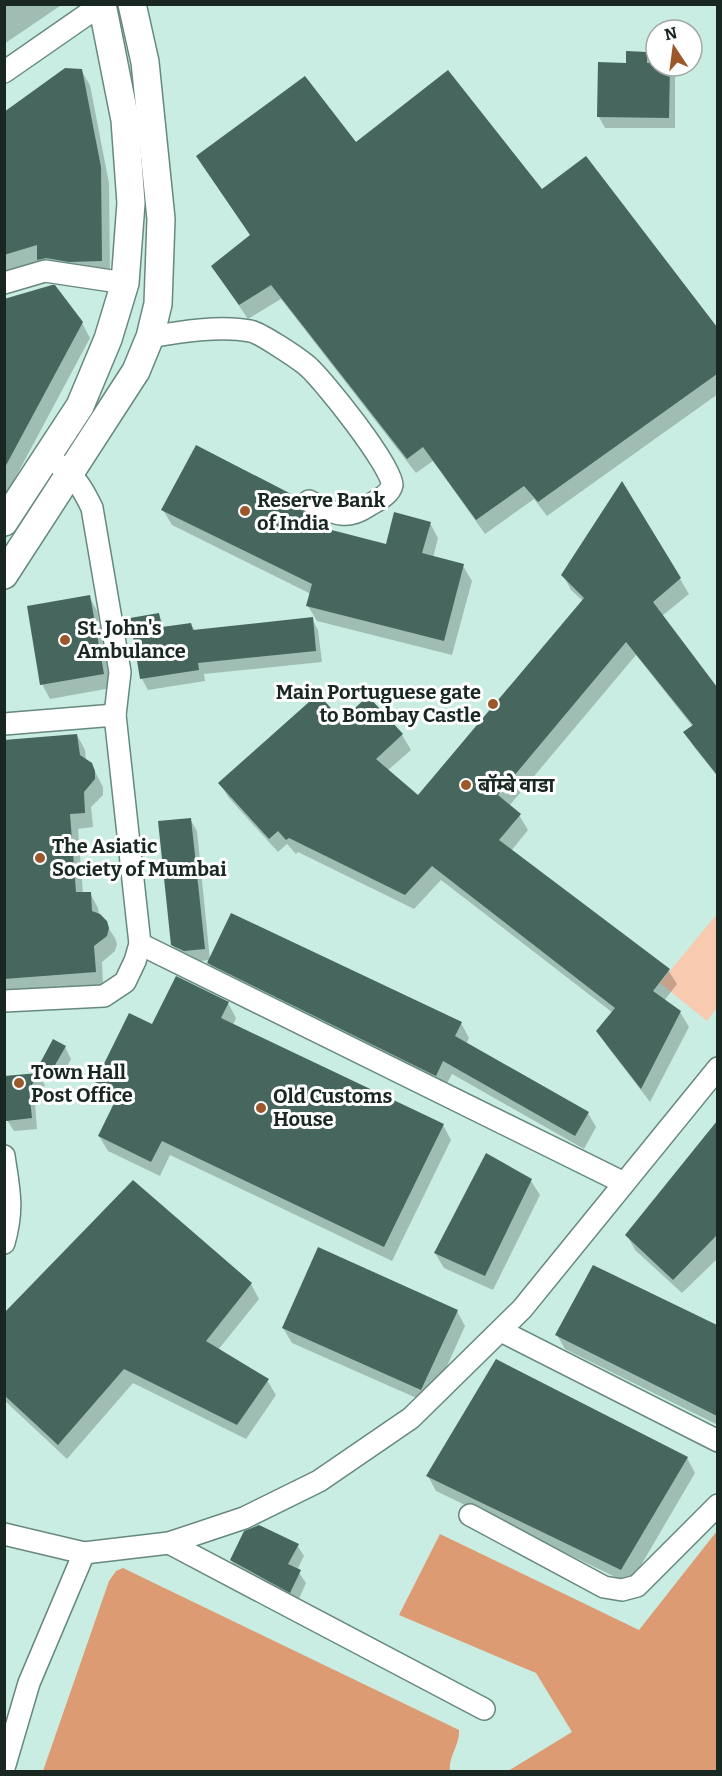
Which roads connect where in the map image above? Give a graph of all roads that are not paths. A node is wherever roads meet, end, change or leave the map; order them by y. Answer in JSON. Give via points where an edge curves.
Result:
{"nodes":[{"id":1,"x":102,"y":4,"type":"edge"},
{"id":2,"x":132,"y":4,"type":"edge"},
{"id":3,"x":4,"y":72,"type":"edge"},
{"id":4,"x":4,"y":283,"type":"edge"},
{"id":5,"x":125,"y":283,"type":"junction"},
{"id":6,"x":150,"y":337,"type":"junction"},
{"id":7,"x":48,"y":456,"type":"junction"},
{"id":8,"x":70,"y":473,"type":"junction"},
{"id":9,"x":309,"y":501,"type":"dead end"},
{"id":10,"x":4,"y":522,"type":"edge"},
{"id":11,"x":4,"y":575,"type":"edge"},
{"id":12,"x":115,"y":715,"type":"junction"},
{"id":13,"x":4,"y":724,"type":"edge"},
{"id":14,"x":140,"y":944,"type":"junction"},
{"id":15,"x":4,"y":1001,"type":"edge"},
{"id":16,"x":717,"y":1068,"type":"edge"},
{"id":17,"x":4,"y":1156,"type":"edge"},
{"id":18,"x":624,"y":1183,"type":"junction"},
{"id":19,"x":4,"y":1243,"type":"edge"},
{"id":20,"x":501,"y":1331,"type":"junction"},
{"id":21,"x":717,"y":1441,"type":"edge"},
{"id":22,"x":717,"y":1505,"type":"edge"},
{"id":23,"x":470,"y":1515,"type":"dead end"},
{"id":24,"x":4,"y":1534,"type":"edge"},
{"id":25,"x":169,"y":1543,"type":"junction"},
{"id":26,"x":84,"y":1553,"type":"junction"},
{"id":27,"x":484,"y":1709,"type":"dead end"},
{"id":28,"x":4,"y":1768,"type":"edge"}],
"edges":[{"from":1,"to":3,"type":"street"},
{"from":1,"to":5,"type":"main road","via":[[125,120],[131,202]]},
{"from":2,"to":6,"type":"main road","via":[[145,62],[161,219],[158,304]]},
{"from":4,"to":5,"type":"street","via":[[45,271]]},
{"from":5,"to":7,"type":"main road","via":[[108,339],[80,406]]},
{"from":6,"to":8,"type":"main road","via":[[136,371]]},
{"from":6,"to":9,"type":"street","via":[[202,329],[252,331],[306,365],[363,432],[390,474],[392,484],[382,497],[356,514],[340,514]]},
{"from":7,"to":8,"type":"street"},
{"from":7,"to":10,"type":"main road"},
{"from":8,"to":11,"type":"main road"},
{"from":8,"to":12,"type":"street","via":[[80,483],[92,508],[120,672]]},
{"from":12,"to":13,"type":"street"},
{"from":12,"to":14,"type":"street"},
{"from":14,"to":15,"type":"street","via":[[125,982],[104,996]]},
{"from":14,"to":18,"type":"street"},
{"from":16,"to":18,"type":"street"},
{"from":17,"to":19,"type":"street","via":[[11,1205]]},
{"from":18,"to":20,"type":"street"},
{"from":20,"to":21,"type":"street"},
{"from":20,"to":25,"type":"street","via":[[411,1418],[319,1481],[244,1518]]},
{"from":22,"to":23,"type":"street","via":[[637,1586],[622,1590],[603,1587]]},
{"from":24,"to":26,"type":"street"},
{"from":25,"to":26,"type":"street"},
{"from":25,"to":27,"type":"street"},
{"from":26,"to":28,"type":"street","via":[[29,1683]]}]}
